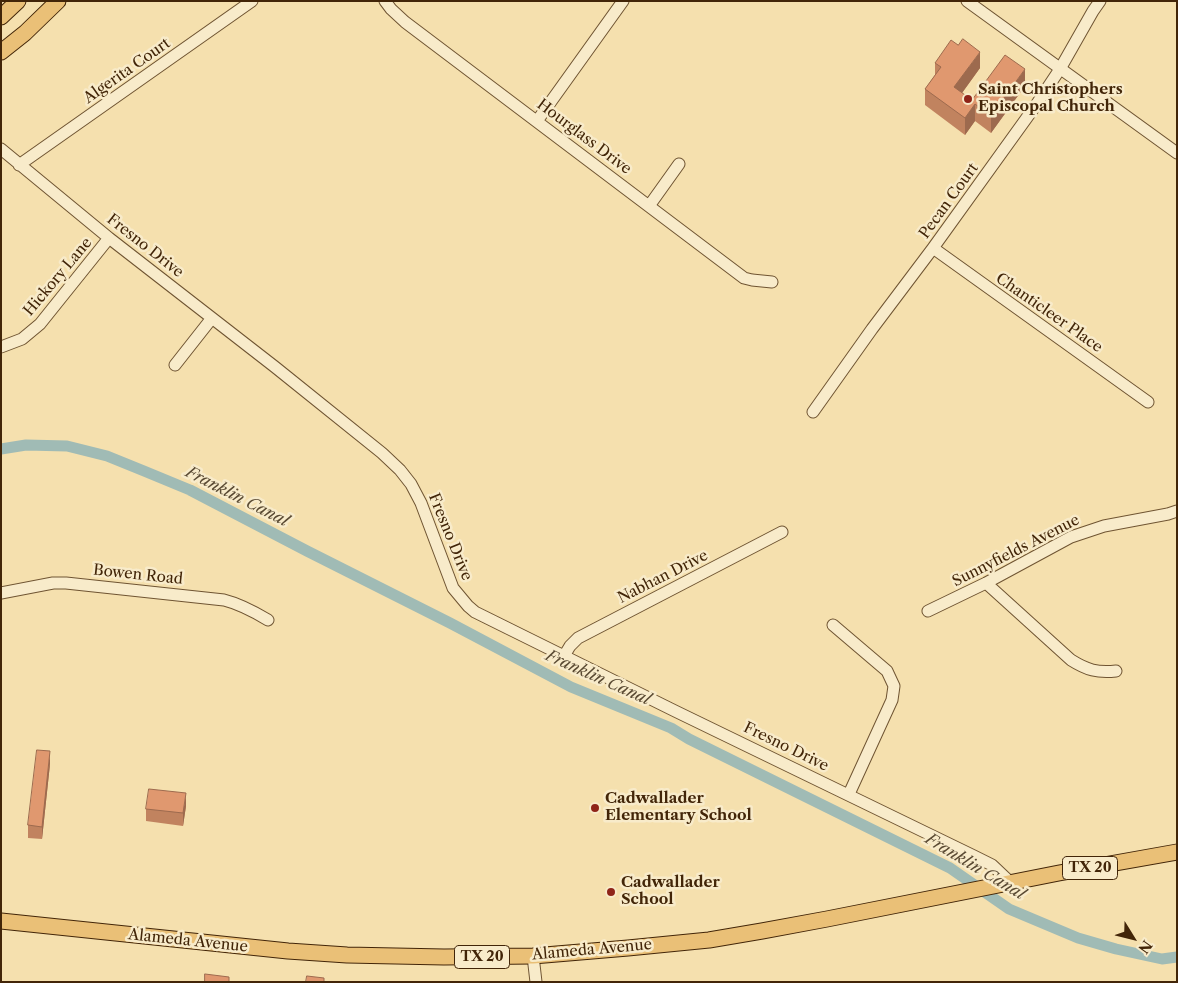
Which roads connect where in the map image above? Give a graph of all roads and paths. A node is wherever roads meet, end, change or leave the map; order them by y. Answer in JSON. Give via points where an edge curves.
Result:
{"nodes":[{"id":1,"x":18,"y":1,"type":"edge"},
{"id":2,"x":58,"y":1,"type":"edge"},
{"id":3,"x":252,"y":1,"type":"edge"},
{"id":4,"x":385,"y":1,"type":"edge"},
{"id":5,"x":623,"y":1,"type":"edge"},
{"id":6,"x":967,"y":1,"type":"edge"},
{"id":7,"x":1100,"y":1,"type":"edge"},
{"id":8,"x":1,"y":17,"type":"edge"},
{"id":9,"x":1,"y":52,"type":"edge"},
{"id":10,"x":1060,"y":69,"type":"junction"},
{"id":11,"x":537,"y":121,"type":"junction"},
{"id":12,"x":1177,"y":153,"type":"edge"},
{"id":13,"x":4,"y":157,"type":"edge"},
{"id":14,"x":679,"y":164,"type":"dead end"},
{"id":15,"x":20,"y":165,"type":"junction"},
{"id":16,"x":649,"y":206,"type":"junction"},
{"id":17,"x":109,"y":238,"type":"junction"},
{"id":18,"x":933,"y":248,"type":"junction"},
{"id":19,"x":772,"y":282,"type":"dead end"},
{"id":20,"x":212,"y":318,"type":"junction"},
{"id":21,"x":1,"y":347,"type":"edge"},
{"id":22,"x":175,"y":365,"type":"dead end"},
{"id":23,"x":1148,"y":402,"type":"dead end"},
{"id":24,"x":813,"y":412,"type":"dead end"},
{"id":25,"x":1177,"y":511,"type":"edge"},
{"id":26,"x":782,"y":532,"type":"dead end"},
{"id":27,"x":986,"y":583,"type":"junction"},
{"id":28,"x":1,"y":593,"type":"edge"},
{"id":29,"x":928,"y":611,"type":"dead end"},
{"id":30,"x":268,"y":620,"type":"dead end"},
{"id":31,"x":833,"y":625,"type":"dead end"},
{"id":32,"x":564,"y":656,"type":"junction"},
{"id":33,"x":1116,"y":671,"type":"dead end"},
{"id":34,"x":849,"y":794,"type":"junction"},
{"id":35,"x":1177,"y":852,"type":"edge"},
{"id":36,"x":1007,"y":884,"type":"junction"},
{"id":37,"x":1,"y":922,"type":"edge"},
{"id":38,"x":533,"y":956,"type":"junction"},
{"id":39,"x":536,"y":982,"type":"edge"}],
"edges":[{"from":1,"to":8,"type":"main road"},
{"from":2,"to":9,"type":"main road"},
{"from":3,"to":15,"type":"street","name":"Algerita Court"},
{"from":4,"to":11,"type":"street","name":"Hourglass Drive","via":[[405,22]]},
{"from":5,"to":11,"type":"street"},
{"from":6,"to":10,"type":"street"},
{"from":7,"to":10,"type":"street","name":"Pecan Court"},
{"from":10,"to":12,"type":"street"},
{"from":10,"to":18,"type":"street","name":"Pecan Court"},
{"from":11,"to":16,"type":"street","name":"Hourglass Drive"},
{"from":13,"to":15,"type":"street","name":"Fresno Drive"},
{"from":14,"to":16,"type":"street"},
{"from":15,"to":17,"type":"street","name":"Fresno Drive"},
{"from":16,"to":19,"type":"street","name":"Hourglass Drive","via":[[744,278]]},
{"from":17,"to":20,"type":"street","name":"Fresno Drive"},
{"from":17,"to":21,"type":"street","name":"Hickory Lane","via":[[40,324],[22,339]]},
{"from":18,"to":23,"type":"street","name":"Chanticleer Place"},
{"from":18,"to":24,"type":"street","name":"Pecan Court"},
{"from":20,"to":22,"type":"street"},
{"from":20,"to":32,"type":"street","name":"Fresno Drive","via":[[400,470],[421,503],[453,588],[468,606]]},
{"from":25,"to":27,"type":"street","name":"Sunnyfields Avenue","via":[[1104,526],[1071,537]]},
{"from":26,"to":32,"type":"street","name":"Nabhan Drive","via":[[578,638]]},
{"from":27,"to":29,"type":"street","name":"Sunnyfields Avenue"},
{"from":27,"to":33,"type":"street","via":[[1071,660],[1092,671]]},
{"from":28,"to":30,"type":"street","name":"Bowen Road","via":[[53,583],[75,584],[224,600]]},
{"from":31,"to":34,"type":"street","via":[[887,671],[894,686],[892,700]]},
{"from":32,"to":34,"type":"street","name":"Fresno Drive"},
{"from":34,"to":36,"type":"street","name":"Fresno Drive","via":[[992,865]]},
{"from":35,"to":36,"type":"main road","name":"Alameda Avenue","number":"TX 20"},
{"from":36,"to":38,"type":"main road","name":"Alameda Avenue","number":"TX 20","via":[[709,940]]},
{"from":37,"to":38,"type":"main road","name":"Alameda Avenue","number":"TX 20","via":[[337,955]]},
{"from":38,"to":39,"type":"street"}]}
